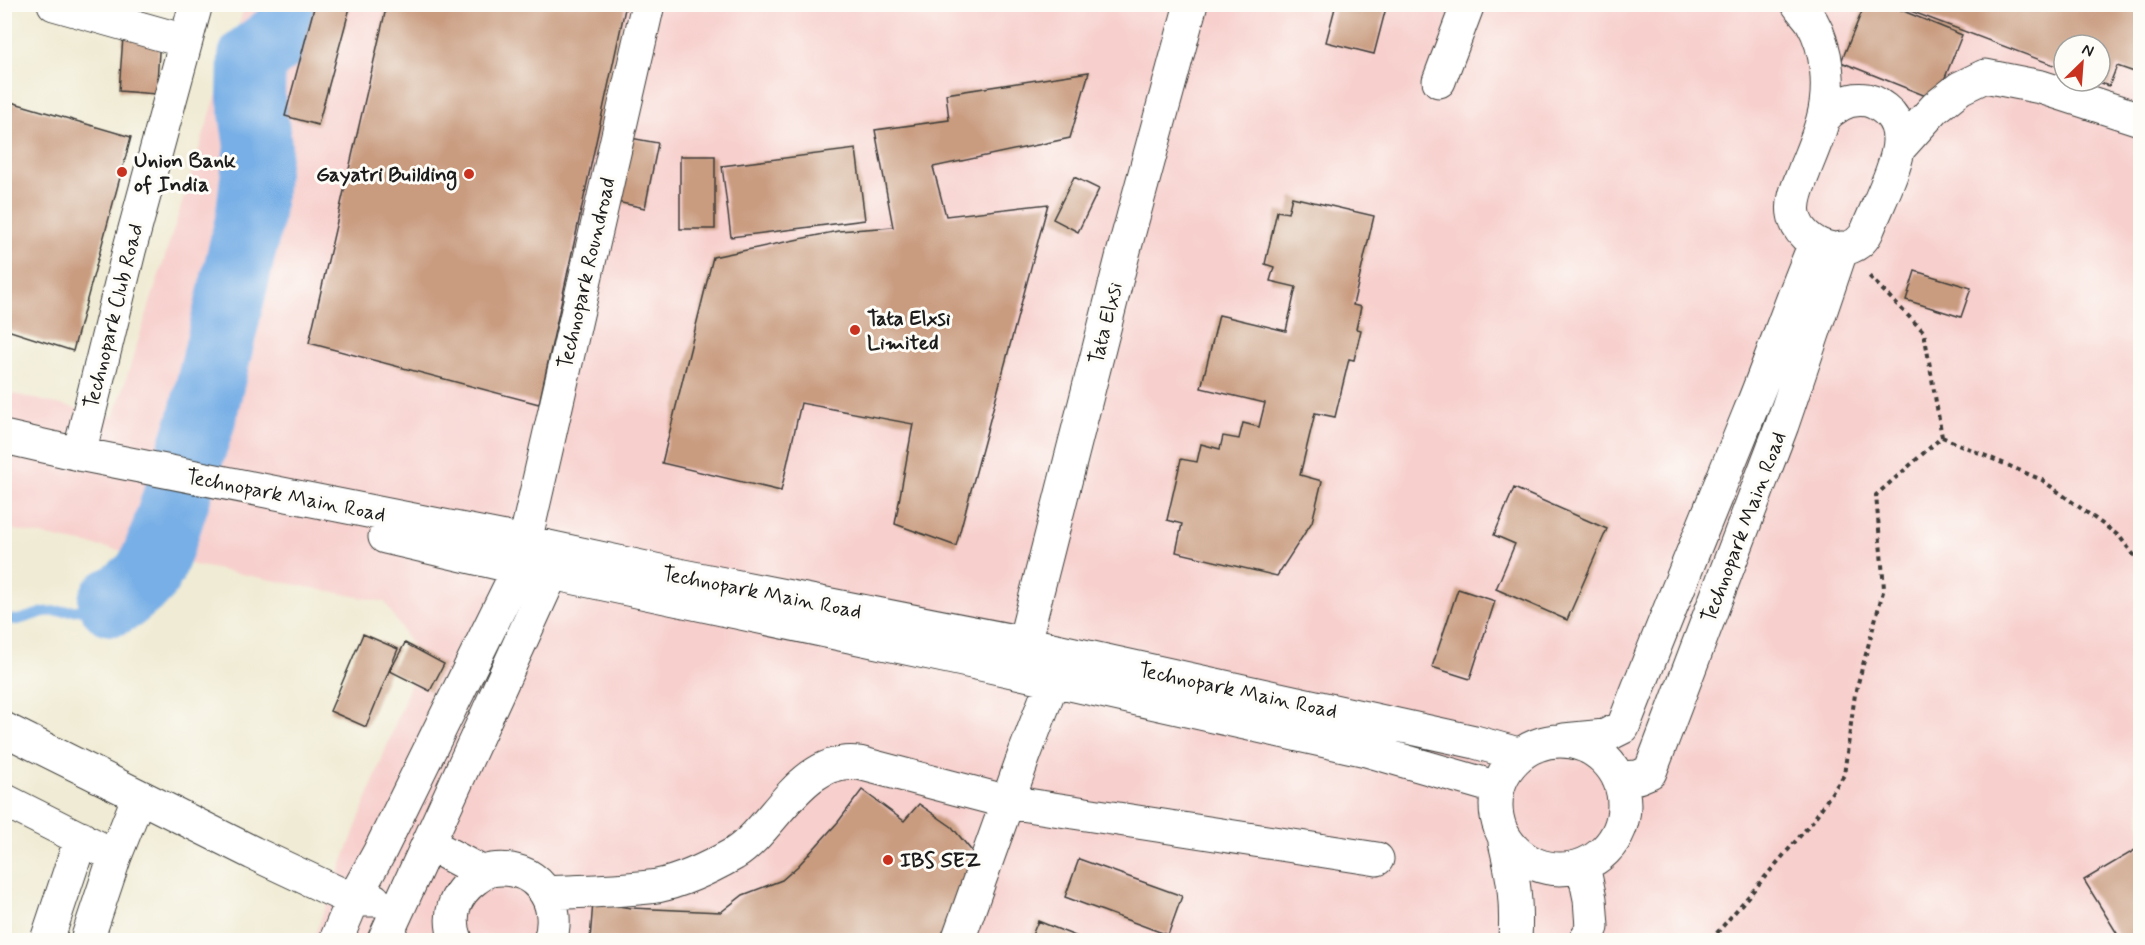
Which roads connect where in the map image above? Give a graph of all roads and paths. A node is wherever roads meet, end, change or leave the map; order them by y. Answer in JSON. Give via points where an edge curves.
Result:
{"nodes":[{"id":1,"x":54,"y":4,"type":"edge"},
{"id":2,"x":196,"y":4,"type":"edge"},
{"id":3,"x":648,"y":4,"type":"edge"},
{"id":4,"x":1191,"y":4,"type":"edge"},
{"id":5,"x":1468,"y":4,"type":"edge"},
{"id":6,"x":1798,"y":4,"type":"edge"},
{"id":7,"x":186,"y":41,"type":"junction"},
{"id":8,"x":1439,"y":81,"type":"dead end"},
{"id":9,"x":1823,"y":119,"type":"junction"},
{"id":10,"x":2140,"y":119,"type":"edge"},
{"id":11,"x":1899,"y":148,"type":"junction"},
{"id":12,"x":1829,"y":246,"type":"junction"},
{"id":13,"x":4,"y":437,"type":"edge"},
{"id":14,"x":1942,"y":437,"type":"junction"},
{"id":15,"x":4,"y":460,"type":"edge"},
{"id":16,"x":87,"y":466,"type":"junction"},
{"id":17,"x":237,"y":495,"type":"junction"},
{"id":18,"x":522,"y":555,"type":"junction"},
{"id":19,"x":555,"y":561,"type":"junction"},
{"id":20,"x":2140,"y":563,"type":"edge"},
{"id":21,"x":1024,"y":643,"type":"junction"},
{"id":22,"x":1053,"y":680,"type":"junction"},
{"id":23,"x":4,"y":729,"type":"edge"},
{"id":24,"x":1564,"y":740,"type":"junction"},
{"id":25,"x":1518,"y":754,"type":"junction"},
{"id":26,"x":1618,"y":778,"type":"junction"},
{"id":27,"x":1498,"y":788,"type":"junction"},
{"id":28,"x":139,"y":796,"type":"junction"},
{"id":29,"x":4,"y":800,"type":"edge"},
{"id":30,"x":1008,"y":802,"type":"junction"},
{"id":31,"x":81,"y":838,"type":"junction"},
{"id":32,"x":1505,"y":842,"type":"junction"},
{"id":33,"x":429,"y":844,"type":"junction"},
{"id":34,"x":115,"y":856,"type":"junction"},
{"id":35,"x":1377,"y":859,"type":"dead end"},
{"id":36,"x":1583,"y":866,"type":"junction"},
{"id":37,"x":483,"y":873,"type":"junction"},
{"id":38,"x":547,"y":893,"type":"junction"},
{"id":39,"x":353,"y":900,"type":"junction"},
{"id":40,"x":402,"y":901,"type":"junction"},
{"id":41,"x":47,"y":940,"type":"edge"},
{"id":42,"x":87,"y":940,"type":"edge"},
{"id":43,"x":336,"y":940,"type":"edge"},
{"id":44,"x":384,"y":940,"type":"edge"},
{"id":45,"x":456,"y":940,"type":"edge"},
{"id":46,"x":550,"y":940,"type":"edge"},
{"id":47,"x":958,"y":940,"type":"edge"},
{"id":48,"x":1515,"y":940,"type":"edge"},
{"id":49,"x":1586,"y":940,"type":"edge"},
{"id":50,"x":1711,"y":940,"type":"edge"}],
"edges":[{"from":1,"to":7,"type":"street"},
{"from":2,"to":7,"type":"street","name":"Technopark Club Road"},
{"from":3,"to":18,"type":"street","name":"Technopark Roundroad"},
{"from":4,"to":21,"type":"street","name":"Tata Elxsi"},
{"from":5,"to":8,"type":"street"},
{"from":6,"to":9,"type":"street","via":[[1812,21],[1822,46],[1828,81]]},
{"from":7,"to":16,"type":"street","name":"Technopark Club Road","via":[[134,230]]},
{"from":9,"to":11,"type":"street","via":[[1847,101],[1868,100],[1893,118],[1898,127]]},
{"from":9,"to":12,"type":"street","via":[[1795,196],[1794,215],[1801,232]]},
{"from":10,"to":11,"type":"street","via":[[2041,87],[1985,76],[1960,88],[1935,108]]},
{"from":11,"to":12,"type":"street","via":[[1866,234],[1852,246]]},
{"from":12,"to":14,"type":"path","via":[[1924,332]]},
{"from":12,"to":24,"type":"street","via":[[1749,414],[1623,727],[1605,736]]},
{"from":12,"to":26,"type":"street","name":"Technopark Main Road","via":[[1782,425],[1650,772]]},
{"from":13,"to":16,"type":"street","name":"Technopark Main Road"},
{"from":14,"to":20,"type":"path","via":[[2042,480],[2119,536]]},
{"from":14,"to":50,"type":"path","via":[[1876,495],[1884,588],[1855,694],[1844,775],[1812,822]]},
{"from":15,"to":16,"type":"street"},
{"from":16,"to":17,"type":"street"},
{"from":16,"to":17,"type":"street","name":"Technopark Main Road","via":[[147,467]]},
{"from":17,"to":18,"type":"street","name":"Technopark Main Road"},
{"from":18,"to":19,"type":"street","name":"Technopark Main Road"},
{"from":18,"to":39,"type":"street","name":"Technopark Roundroad"},
{"from":19,"to":21,"type":"street","name":"Technopark Main Road"},
{"from":19,"to":22,"type":"street"},
{"from":19,"to":33,"type":"street"},
{"from":21,"to":25,"type":"street","name":"Technopark Main Road"},
{"from":22,"to":27,"type":"street","via":[[1366,750]]},
{"from":22,"to":30,"type":"street"},
{"from":23,"to":28,"type":"street"},
{"from":24,"to":25,"type":"street","via":[[1544,741]]},
{"from":24,"to":26,"type":"street","via":[[1596,752]]},
{"from":25,"to":27,"type":"street","via":[[1499,779]]},
{"from":26,"to":36,"type":"street","via":[[1624,798],[1623,819],[1602,854]]},
{"from":27,"to":32,"type":"street","via":[[1498,829]]},
{"from":28,"to":34,"type":"street"},
{"from":28,"to":39,"type":"street"},
{"from":29,"to":31,"type":"street"},
{"from":30,"to":35,"type":"street"},
{"from":30,"to":38,"type":"street","via":[[860,763],[838,763],[797,788],[735,853],[691,876],[658,886]]},
{"from":30,"to":47,"type":"street"},
{"from":31,"to":34,"type":"street"},
{"from":31,"to":41,"type":"street"},
{"from":32,"to":36,"type":"street","via":[[1532,864],[1549,869]]},
{"from":32,"to":48,"type":"street","via":[[1514,879]]},
{"from":33,"to":37,"type":"street"},
{"from":33,"to":40,"type":"street"},
{"from":34,"to":42,"type":"street"},
{"from":36,"to":49,"type":"street","via":[[1592,927]]},
{"from":37,"to":38,"type":"street","via":[[508,870],[524,874]]},
{"from":37,"to":45,"type":"street","via":[[463,888],[455,902],[452,918]]},
{"from":38,"to":46,"type":"street","via":[[554,912]]},
{"from":39,"to":40,"type":"street"},
{"from":39,"to":43,"type":"street","name":"Technopark Roundroad"},
{"from":40,"to":44,"type":"street"}]}
